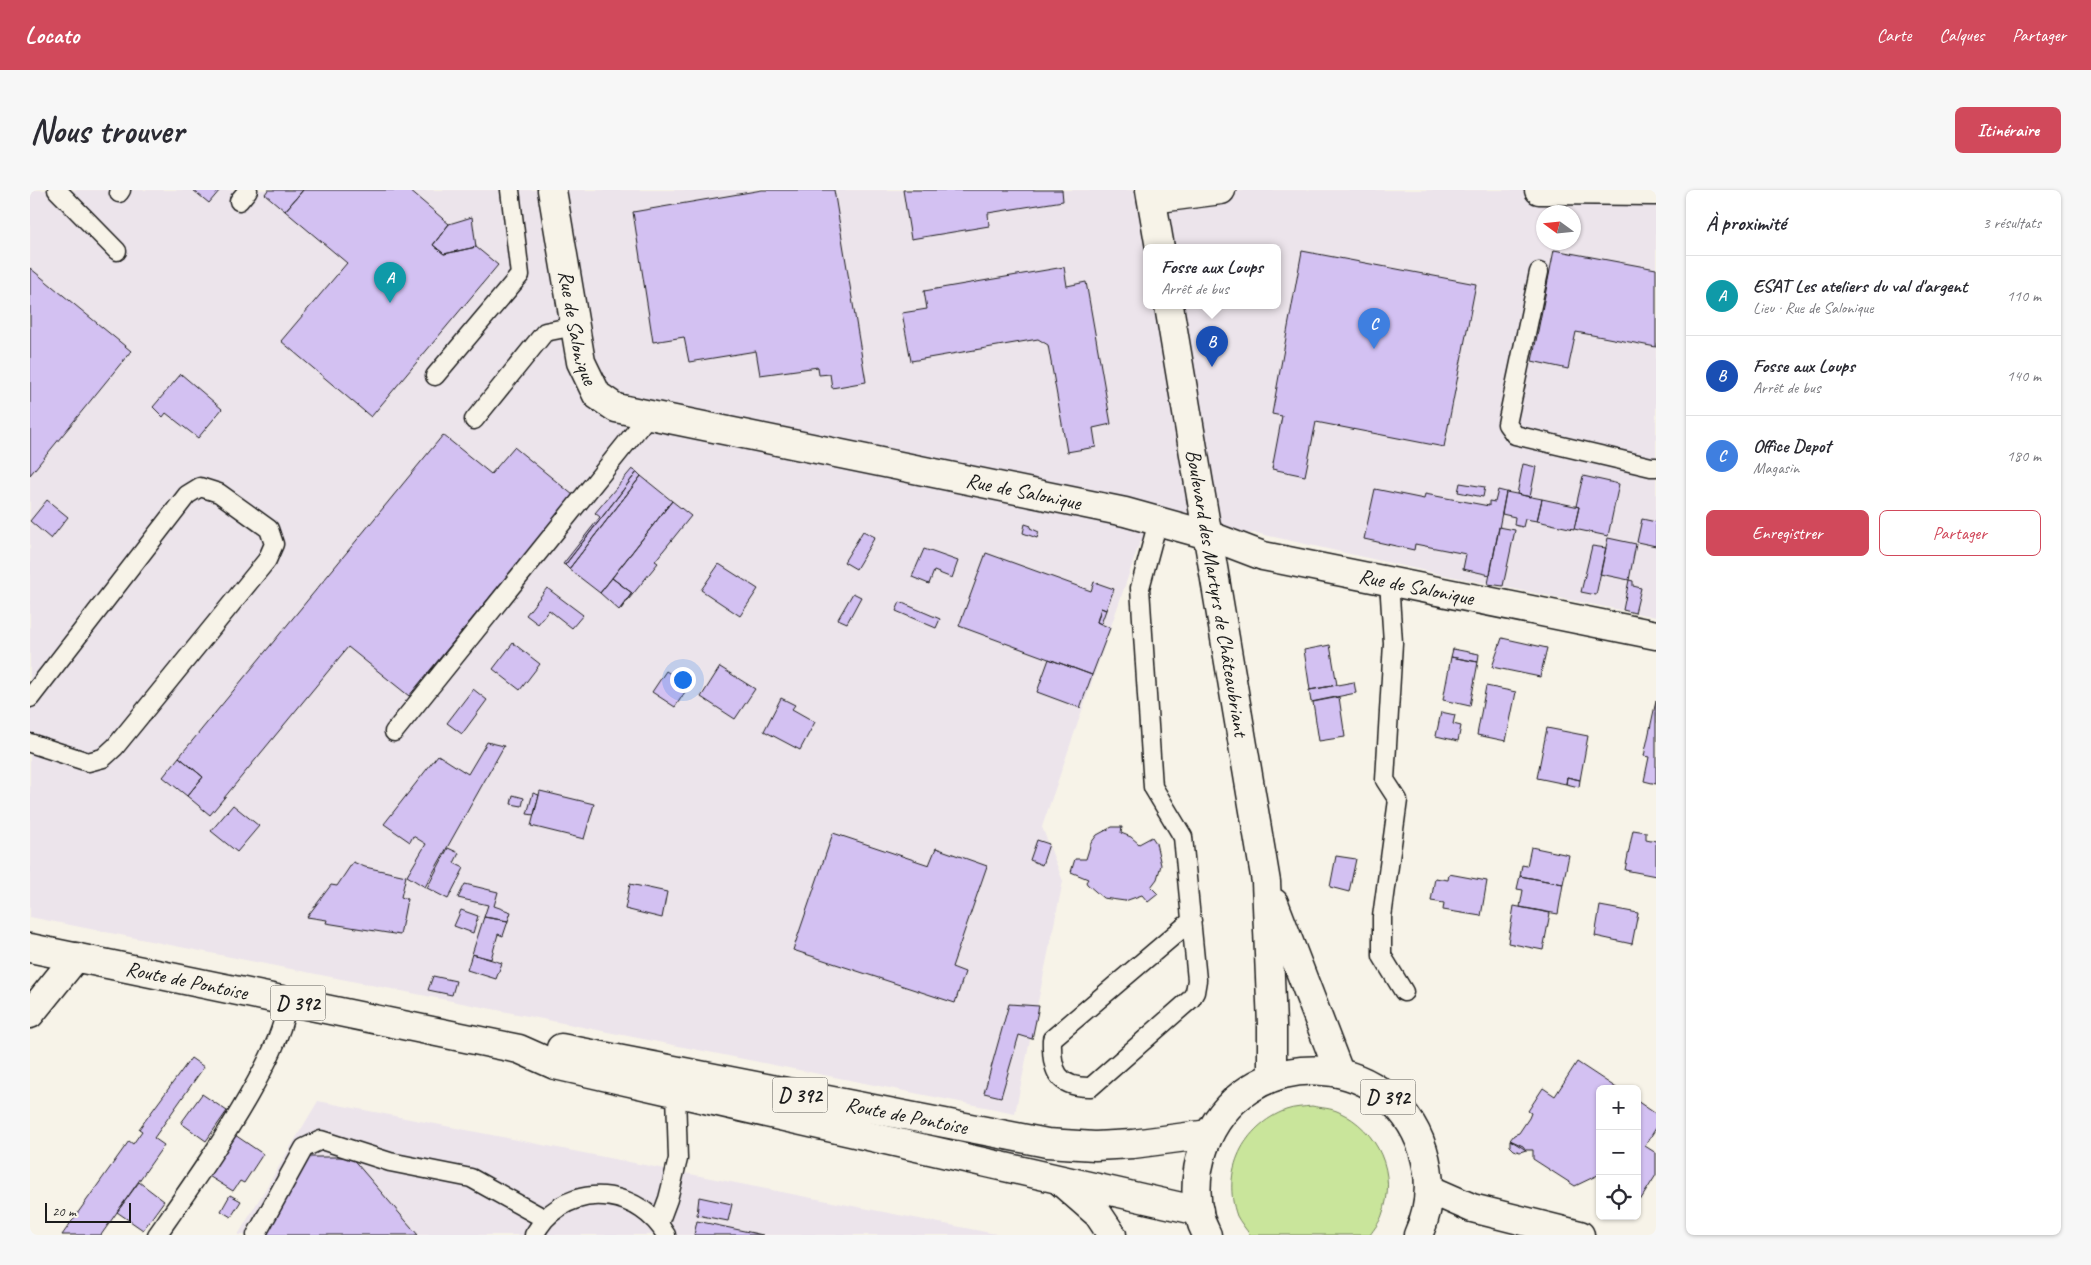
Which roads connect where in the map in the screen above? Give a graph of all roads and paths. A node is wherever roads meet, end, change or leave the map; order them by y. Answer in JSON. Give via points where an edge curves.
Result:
{"nodes":[{"id":1,"x":56,"y":190,"type":"edge"},
{"id":2,"x":510,"y":190,"type":"edge"},
{"id":3,"x":552,"y":190,"type":"edge"},
{"id":4,"x":1220,"y":190,"type":"edge"},
{"id":5,"x":1540,"y":190,"type":"edge"},
{"id":6,"x":1656,"y":191,"type":"edge"},
{"id":7,"x":1151,"y":195,"type":"edge"},
{"id":8,"x":1159,"y":244,"type":"edge"},
{"id":9,"x":118,"y":251,"type":"dead end"},
{"id":10,"x":1539,"y":272,"type":"dead end"},
{"id":11,"x":1170,"y":309,"type":"edge"},
{"id":12,"x":575,"y":326,"type":"junction"},
{"id":13,"x":435,"y":376,"type":"dead end"},
{"id":14,"x":649,"y":415,"type":"junction"},
{"id":15,"x":474,"y":420,"type":"dead end"},
{"id":16,"x":1656,"y":466,"type":"edge"},
{"id":17,"x":1158,"y":521,"type":"junction"},
{"id":18,"x":1208,"y":535,"type":"junction"},
{"id":19,"x":1389,"y":581,"type":"junction"},
{"id":20,"x":1656,"y":635,"type":"edge"},
{"id":21,"x":30,"y":698,"type":"edge"},
{"id":22,"x":394,"y":732,"type":"dead end"},
{"id":23,"x":30,"y":743,"type":"edge"},
{"id":24,"x":1266,"y":882,"type":"junction"},
{"id":25,"x":1192,"y":920,"type":"junction"},
{"id":26,"x":30,"y":948,"type":"edge"},
{"id":27,"x":76,"y":957,"type":"junction"},
{"id":28,"x":1404,"y":992,"type":"dead end"},
{"id":29,"x":288,"y":1001,"type":"junction"},
{"id":30,"x":30,"y":1014,"type":"edge"},
{"id":31,"x":519,"y":1049,"type":"junction"},
{"id":32,"x":1339,"y":1072,"type":"junction"},
{"id":33,"x":1272,"y":1076,"type":"junction"},
{"id":34,"x":676,"y":1093,"type":"junction"},
{"id":35,"x":1209,"y":1134,"type":"junction"},
{"id":36,"x":1058,"y":1179,"type":"junction"},
{"id":37,"x":1431,"y":1190,"type":"junction"},
{"id":38,"x":545,"y":1219,"type":"junction"},
{"id":39,"x":1203,"y":1223,"type":"edge"},
{"id":40,"x":662,"y":1229,"type":"edge"},
{"id":41,"x":157,"y":1235,"type":"edge"},
{"id":42,"x":256,"y":1235,"type":"edge"},
{"id":43,"x":534,"y":1235,"type":"edge"},
{"id":44,"x":1112,"y":1235,"type":"edge"},
{"id":45,"x":1418,"y":1235,"type":"edge"},
{"id":46,"x":1580,"y":1235,"type":"edge"}],
"edges":[{"from":1,"to":9,"type":"lane"},
{"from":2,"to":13,"type":"lane","via":[[520,275]]},
{"from":3,"to":12,"type":"main road","name":"Rue de Salonique"},
{"from":4,"to":7,"type":"main road"},
{"from":5,"to":6,"type":"main road"},
{"from":7,"to":8,"type":"main road"},
{"from":10,"to":16,"type":"lane","via":[[1507,424],[1515,435]]},
{"from":11,"to":18,"type":"main road","name":"Boulevard des Martyrs de Châteaubriant"},
{"from":12,"to":14,"type":"main road","name":"Rue de Salonique","via":[[581,362],[597,395],[616,408]]},
{"from":12,"to":15,"type":"lane","via":[[545,332]]},
{"from":14,"to":17,"type":"main road","name":"Rue de Salonique"},
{"from":14,"to":22,"type":"lane"},
{"from":17,"to":18,"type":"main road","name":"Rue de Salonique"},
{"from":17,"to":25,"type":"lane","via":[[1140,588],[1153,787],[1183,837]]},
{"from":18,"to":19,"type":"main road","name":"Rue de Salonique","via":[[1263,556]]},
{"from":18,"to":24,"type":"main road","name":"Boulevard des Martyrs de Châteaubriant"},
{"from":19,"to":20,"type":"main road","name":"Rue de Salonique"},
{"from":19,"to":28,"type":"lane","via":[[1393,643],[1385,780],[1398,800],[1382,917],[1382,956]]},
{"from":21,"to":23,"type":"lane","via":[[187,495],[200,487],[219,493],[269,530],[274,544],[267,560],[115,748],[103,758],[88,762]]},
{"from":24,"to":32,"type":"main road","name":"Boulevard des Martyrs de Châteaubriant"},
{"from":24,"to":33,"type":"main road","name":"Boulevard des Martyrs de Châteaubriant"},
{"from":25,"to":25,"type":"lane","via":[[1197,980],[1191,999],[1091,1087],[1065,1083],[1053,1062],[1052,1039]]},
{"from":26,"to":27,"type":"main road","name":"Route de Pontoise","number":"D 392"},
{"from":27,"to":29,"type":"main road","name":"Route de Pontoise","number":"D 392"},
{"from":27,"to":30,"type":"main road"},
{"from":29,"to":31,"type":"main road","name":"Route de Pontoise","number":"D 392"},
{"from":29,"to":41,"type":"lane","via":[[268,1061],[229,1130]]},
{"from":31,"to":34,"type":"main road","name":"Route de Pontoise","number":"D 392","via":[[555,1064]]},
{"from":31,"to":35,"type":"main road","name":"Route de Pontoise","number":"D 392","via":[[558,1047],[1047,1143],[1133,1144]]},
{"from":32,"to":33,"type":"main road","number":"D 392","via":[[1305,1069]]},
{"from":32,"to":37,"type":"main road","number":"D 392","via":[[1371,1084],[1398,1105],[1417,1134],[1428,1166]]},
{"from":33,"to":35,"type":"main road","number":"D 392","via":[[1239,1096]]},
{"from":34,"to":36,"type":"main road","name":"Route de Pontoise","number":"D 392"},
{"from":34,"to":40,"type":"lane","via":[[678,1159]]},
{"from":35,"to":39,"type":"main road","number":"D 392","via":[[1200,1159],[1196,1185]]},
{"from":36,"to":39,"type":"main road","name":"Route de Pontoise","number":"D 392"},
{"from":36,"to":44,"type":"main road","via":[[1098,1214]]},
{"from":37,"to":45,"type":"main road","number":"D 392"},
{"from":37,"to":46,"type":"main road","via":[[1472,1208]]},
{"from":38,"to":40,"type":"lane","via":[[565,1204],[590,1196],[615,1197],[640,1206]]},
{"from":38,"to":42,"type":"lane","via":[[471,1178],[390,1162],[321,1140],[304,1148]]},
{"from":38,"to":43,"type":"lane"}]}
